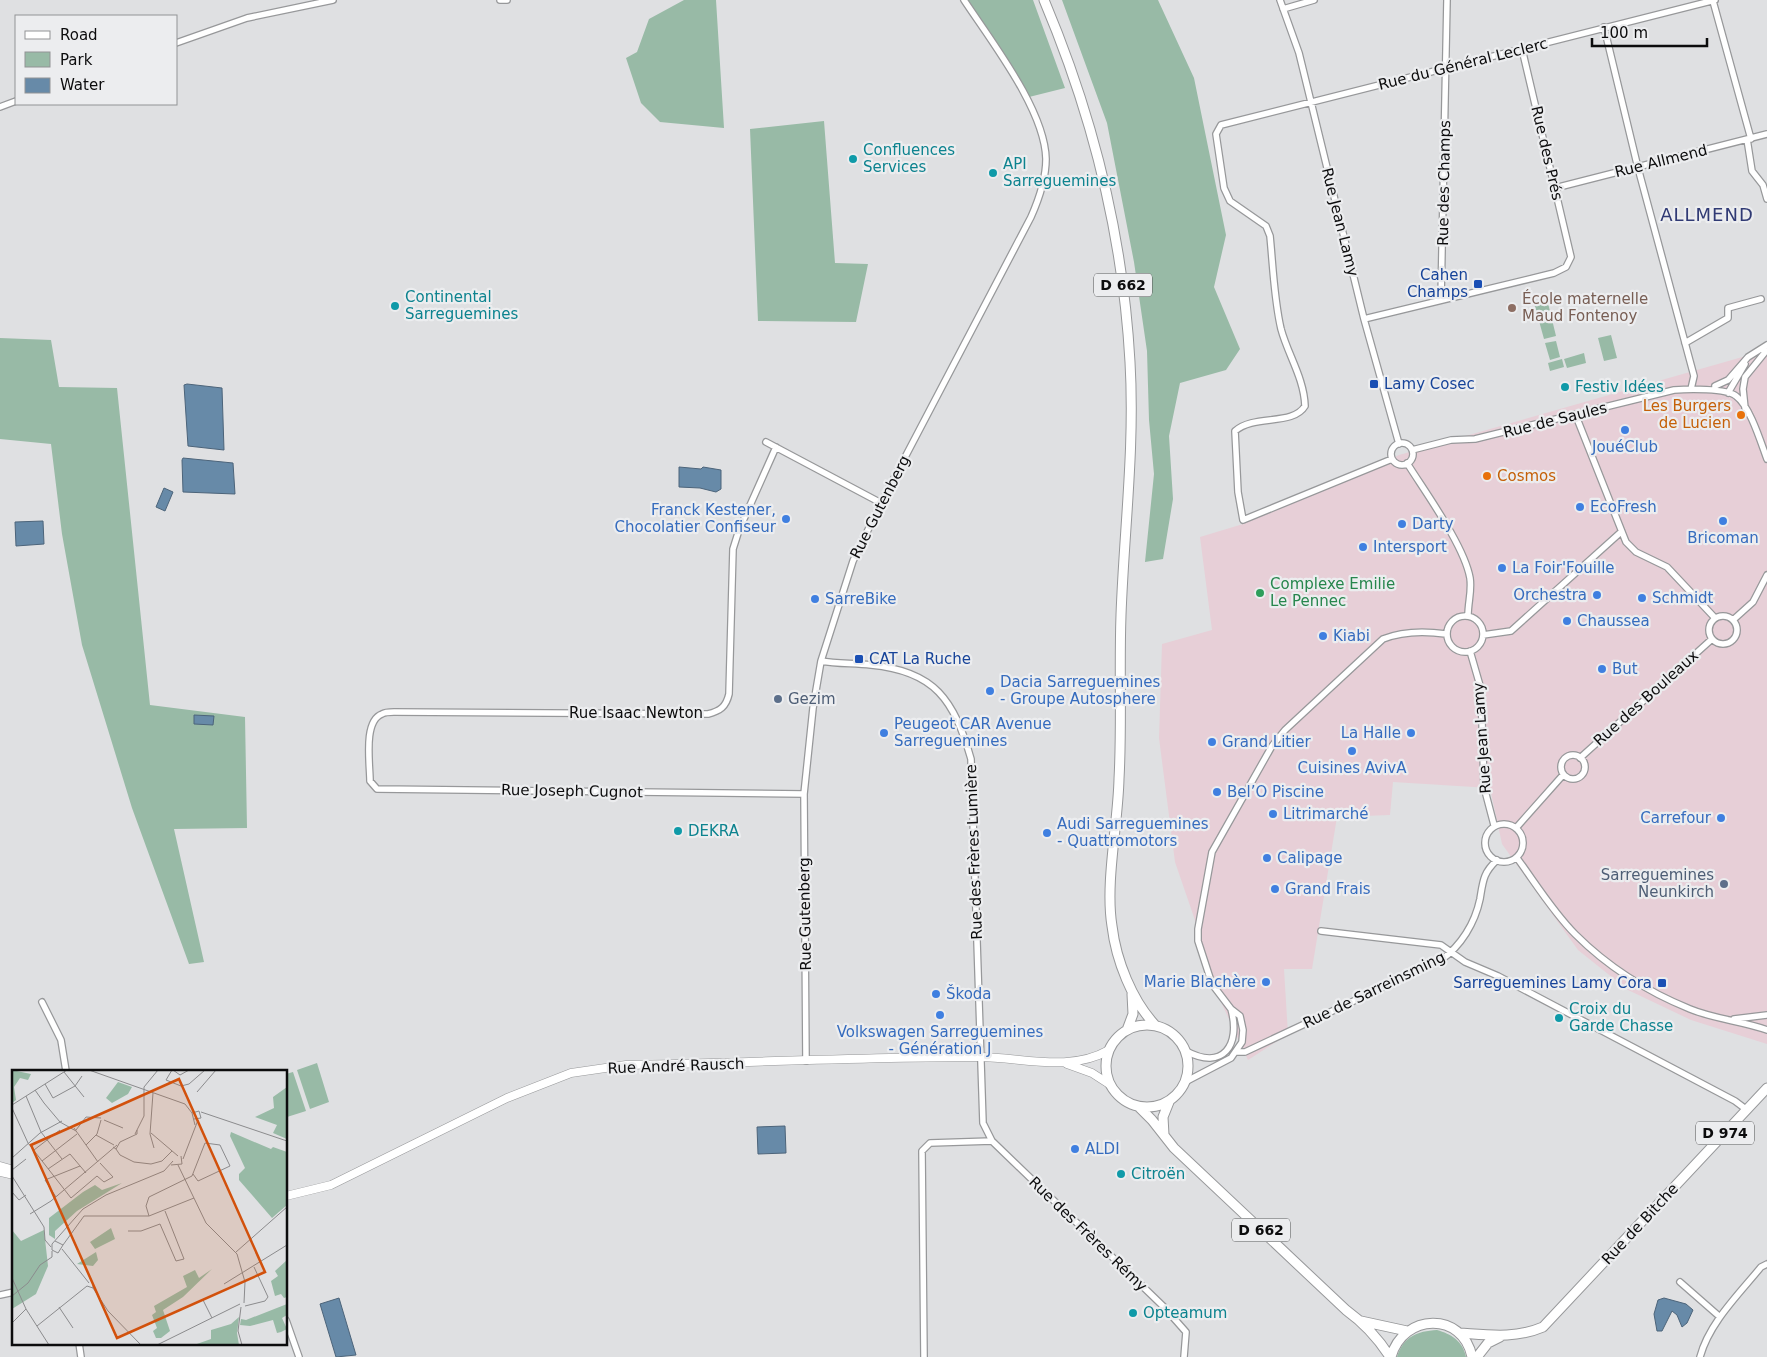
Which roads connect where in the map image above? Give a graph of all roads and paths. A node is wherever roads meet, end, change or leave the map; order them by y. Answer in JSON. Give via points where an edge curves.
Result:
{"nodes":[{"id":1,"x":332,"y":0,"type":"edge"},
{"id":2,"x":500,"y":0,"type":"edge"},
{"id":3,"x":507,"y":0,"type":"edge"},
{"id":4,"x":964,"y":0,"type":"edge"},
{"id":5,"x":1044,"y":0,"type":"edge"},
{"id":6,"x":1280,"y":0,"type":"edge"},
{"id":7,"x":1314,"y":0,"type":"edge"},
{"id":8,"x":1448,"y":0,"type":"edge"},
{"id":9,"x":1714,"y":0,"type":"edge"},
{"id":10,"x":1283,"y":9,"type":"junction"},
{"id":11,"x":1604,"y":27,"type":"junction"},
{"id":12,"x":178,"y":42,"type":"edge"},
{"id":13,"x":1522,"y":49,"type":"junction"},
{"id":14,"x":1447,"y":67,"type":"junction"},
{"id":15,"x":15,"y":101,"type":"edge"},
{"id":16,"x":1310,"y":102,"type":"junction"},
{"id":17,"x":0,"y":107,"type":"edge"},
{"id":18,"x":1767,"y":134,"type":"edge"},
{"id":19,"x":1749,"y":139,"type":"junction"},
{"id":20,"x":1638,"y":168,"type":"junction"},
{"id":21,"x":1555,"y":188,"type":"junction"},
{"id":22,"x":1767,"y":199,"type":"edge"},
{"id":23,"x":1442,"y":299,"type":"junction"},
{"id":24,"x":1761,"y":299,"type":"dead end"},
{"id":25,"x":1364,"y":319,"type":"junction"},
{"id":26,"x":1685,"y":343,"type":"junction"},
{"id":27,"x":1767,"y":349,"type":"edge"},
{"id":28,"x":1715,"y":386,"type":"dead end"},
{"id":29,"x":1744,"y":386,"type":"junction"},
{"id":30,"x":1691,"y":389,"type":"junction"},
{"id":31,"x":1728,"y":393,"type":"junction"},
{"id":32,"x":1746,"y":408,"type":"junction"},
{"id":33,"x":1576,"y":416,"type":"junction"},
{"id":34,"x":766,"y":442,"type":"dead end"},
{"id":35,"x":1398,"y":444,"type":"junction"},
{"id":36,"x":776,"y":447,"type":"junction"},
{"id":37,"x":1412,"y":450,"type":"junction"},
{"id":38,"x":1392,"y":459,"type":"junction"},
{"id":39,"x":1767,"y":459,"type":"edge"},
{"id":40,"x":1407,"y":463,"type":"junction"},
{"id":41,"x":881,"y":502,"type":"junction"},
{"id":42,"x":1620,"y":532,"type":"junction"},
{"id":43,"x":1767,"y":575,"type":"edge"},
{"id":44,"x":1468,"y":616,"type":"junction"},
{"id":45,"x":1715,"y":618,"type":"junction"},
{"id":46,"x":1733,"y":620,"type":"junction"},
{"id":47,"x":1446,"y":634,"type":"junction"},
{"id":48,"x":1483,"y":634,"type":"junction"},
{"id":49,"x":1712,"y":639,"type":"junction"},
{"id":50,"x":1470,"y":651,"type":"junction"},
{"id":51,"x":821,"y":661,"type":"junction"},
{"id":52,"x":370,"y":754,"type":"joint"},
{"id":53,"x":1580,"y":758,"type":"junction"},
{"id":54,"x":1563,"y":775,"type":"junction"},
{"id":55,"x":804,"y":794,"type":"junction"},
{"id":56,"x":1494,"y":825,"type":"junction"},
{"id":57,"x":1516,"y":828,"type":"junction"},
{"id":58,"x":1517,"y":858,"type":"junction"},
{"id":59,"x":1497,"y":860,"type":"junction"},
{"id":60,"x":1321,"y":931,"type":"dead end"},
{"id":61,"x":1452,"y":952,"type":"junction"},
{"id":62,"x":1132,"y":988,"type":"junction"},
{"id":63,"x":42,"y":1002,"type":"dead end"},
{"id":64,"x":1231,"y":1009,"type":"junction"},
{"id":65,"x":1767,"y":1015,"type":"edge"},
{"id":66,"x":1730,"y":1020,"type":"junction"},
{"id":67,"x":1156,"y":1026,"type":"junction"},
{"id":68,"x":1126,"y":1030,"type":"junction"},
{"id":69,"x":1767,"y":1030,"type":"edge"},
{"id":70,"x":1109,"y":1050,"type":"junction"},
{"id":71,"x":1186,"y":1051,"type":"junction"},
{"id":72,"x":1236,"y":1052,"type":"junction"},
{"id":73,"x":980,"y":1057,"type":"junction"},
{"id":74,"x":806,"y":1061,"type":"junction"},
{"id":75,"x":1062,"y":1063,"type":"junction"},
{"id":76,"x":66,"y":1070,"type":"edge"},
{"id":77,"x":1186,"y":1082,"type":"junction"},
{"id":78,"x":1109,"y":1084,"type":"junction"},
{"id":79,"x":1767,"y":1088,"type":"edge"},
{"id":80,"x":1169,"y":1102,"type":"junction"},
{"id":81,"x":1139,"y":1107,"type":"junction"},
{"id":82,"x":1747,"y":1110,"type":"junction"},
{"id":83,"x":1164,"y":1135,"type":"junction"},
{"id":84,"x":992,"y":1140,"type":"junction"},
{"id":85,"x":288,"y":1196,"type":"edge"},
{"id":86,"x":1767,"y":1264,"type":"edge"},
{"id":87,"x":1680,"y":1282,"type":"dead end"},
{"id":88,"x":1720,"y":1317,"type":"junction"},
{"id":89,"x":1360,"y":1321,"type":"junction"},
{"id":90,"x":288,"y":1326,"type":"edge"},
{"id":91,"x":1407,"y":1331,"type":"junction"},
{"id":92,"x":1459,"y":1333,"type":"junction"},
{"id":93,"x":1501,"y":1336,"type":"junction"},
{"id":94,"x":79,"y":1344,"type":"edge"},
{"id":95,"x":81,"y":1357,"type":"edge"},
{"id":96,"x":298,"y":1357,"type":"edge"},
{"id":97,"x":924,"y":1357,"type":"edge"},
{"id":98,"x":1184,"y":1357,"type":"edge"},
{"id":99,"x":1390,"y":1357,"type":"edge"},
{"id":100,"x":1472,"y":1357,"type":"edge"},
{"id":101,"x":1477,"y":1357,"type":"edge"},
{"id":102,"x":1700,"y":1357,"type":"edge"}],
"edges":[{"from":1,"to":12,"type":"street","via":[[242,20]]},
{"from":2,"to":3,"type":"street"},
{"from":4,"to":41,"type":"street","name":"Rue Gutenberg","via":[[1036,116],[1045,147],[1045,174],[1031,218]]},
{"from":5,"to":62,"type":"main road","number":"D 662","via":[[1074,75],[1102,167],[1117,241],[1128,324],[1130,459],[1121,618],[1120,778],[1110,903],[1114,938]]},
{"from":6,"to":10,"type":"street","name":"Rue Jean Lamy"},
{"from":7,"to":10,"type":"street"},
{"from":8,"to":14,"type":"street","name":"Rue des Champs"},
{"from":9,"to":11,"type":"street","name":"Rue du Général Leclerc"},
{"from":9,"to":19,"type":"street"},
{"from":10,"to":16,"type":"street","name":"Rue Jean Lamy","via":[[1299,53]]},
{"from":11,"to":13,"type":"street","name":"Rue du Général Leclerc"},
{"from":11,"to":20,"type":"street"},
{"from":13,"to":14,"type":"street","name":"Rue du Général Leclerc"},
{"from":13,"to":21,"type":"street","name":"Rue des Prés"},
{"from":14,"to":16,"type":"street","name":"Rue du Général Leclerc"},
{"from":14,"to":23,"type":"street","name":"Rue des Champs"},
{"from":15,"to":17,"type":"street"},
{"from":16,"to":25,"type":"street","name":"Rue Jean Lamy"},
{"from":16,"to":38,"type":"street","name":"Rue du Général Leclerc","via":[[1221,125],[1216,134],[1224,188],[1230,200],[1266,226],[1270,236],[1281,329],[1305,397],[1305,406],[1297,415],[1245,424],[1235,431],[1243,520]]},
{"from":18,"to":19,"type":"street","name":"Rue Allmend"},
{"from":19,"to":20,"type":"street","name":"Rue Allmend"},
{"from":19,"to":22,"type":"street","via":[[1752,171],[1763,185]]},
{"from":20,"to":21,"type":"street","name":"Rue Allmend"},
{"from":20,"to":26,"type":"street"},
{"from":21,"to":23,"type":"street","name":"Rue des Prés","via":[[1571,257],[1566,267],[1554,273]]},
{"from":23,"to":25,"type":"street"},
{"from":24,"to":26,"type":"street","via":[[1728,308],[1728,318]]},
{"from":25,"to":35,"type":"street","name":"Rue Jean Lamy"},
{"from":26,"to":30,"type":"street","via":[[1694,376]]},
{"from":27,"to":28,"type":"street","via":[[1748,357],[1728,380]]},
{"from":27,"to":29,"type":"street","via":[[1745,377]]},
{"from":27,"to":31,"type":"street","via":[[1742,367]]},
{"from":29,"to":31,"type":"street"},
{"from":29,"to":32,"type":"street"},
{"from":30,"to":31,"type":"street","name":"Rue de Saules"},
{"from":30,"to":33,"type":"street","name":"Rue de Saules","via":[[1674,390]]},
{"from":31,"to":32,"type":"street","via":[[1736,396]]},
{"from":32,"to":39,"type":"street"},
{"from":33,"to":37,"type":"street","name":"Rue de Saules"},
{"from":33,"to":42,"type":"street"},
{"from":34,"to":36,"type":"street"},
{"from":35,"to":37,"type":"street","via":[[1404,443]]},
{"from":35,"to":38,"type":"street","via":[[1393,448]]},
{"from":36,"to":41,"type":"street"},
{"from":36,"to":52,"type":"street","name":"Rue Isaac Newton","via":[[733,548],[730,694],[720,711],[708,714],[394,712],[374,719],[370,728]]},
{"from":37,"to":40,"type":"street"},
{"from":38,"to":40,"type":"street","via":[[1402,465]]},
{"from":40,"to":44,"type":"street","via":[[1454,537],[1470,576]]},
{"from":41,"to":51,"type":"street","name":"Rue Gutenberg","via":[[853,561]]},
{"from":42,"to":45,"type":"street","via":[[1636,552],[1667,568]]},
{"from":42,"to":48,"type":"street","via":[[1511,631]]},
{"from":43,"to":46,"type":"street","via":[[1752,602]]},
{"from":44,"to":47,"type":"street","via":[[1452,620]]},
{"from":44,"to":48,"type":"street","via":[[1480,623]]},
{"from":45,"to":46,"type":"street","via":[[1723,616]]},
{"from":45,"to":49,"type":"street","via":[[1710,626]]},
{"from":46,"to":49,"type":"street","via":[[1738,629],[1733,640],[1720,644]]},
{"from":47,"to":50,"type":"street","via":[[1453,648],[1459,652]]},
{"from":47,"to":64,"type":"street","via":[[1402,634],[1383,639],[1280,734],[1272,746],[1212,852],[1207,871],[1198,941],[1212,984]]},
{"from":48,"to":50,"type":"street","via":[[1480,643]]},
{"from":49,"to":53,"type":"street","name":"Rue des Bouleaux"},
{"from":50,"to":56,"type":"street","name":"Rue Jean Lamy","via":[[1481,689],[1484,787]]},
{"from":51,"to":55,"type":"street","name":"Rue Gutenberg"},
{"from":51,"to":73,"type":"street","name":"Rue des Frères Lumière","via":[[905,670],[937,688],[961,724],[972,759]]},
{"from":52,"to":55,"type":"street","name":"Rue Joseph Cugnot","via":[[370,781],[377,789]]},
{"from":53,"to":54,"type":"street","name":"Rue des Bouleaux","via":[[1570,755],[1564,759],[1561,765]]},
{"from":53,"to":54,"type":"street","name":"Rue des Bouleaux","via":[[1585,767],[1581,777],[1574,780]]},
{"from":54,"to":57,"type":"street","name":"Rue des Bouleaux"},
{"from":55,"to":74,"type":"street","name":"Rue Gutenberg"},
{"from":56,"to":57,"type":"street","via":[[1508,824]]},
{"from":56,"to":59,"type":"street","via":[[1484,840],[1488,853]]},
{"from":57,"to":58,"type":"street","via":[[1524,844]]},
{"from":58,"to":59,"type":"street","via":[[1509,862]]},
{"from":58,"to":66,"type":"street","via":[[1552,907],[1600,956],[1657,993],[1690,1009]]},
{"from":59,"to":61,"type":"street","via":[[1486,870],[1468,931]]},
{"from":60,"to":61,"type":"street","via":[[1441,945]]},
{"from":61,"to":72,"type":"street","name":"Rue de Sarreinsming","via":[[1245,1052]]},
{"from":61,"to":82,"type":"street","name":"Rue de Sarreinsming","via":[[1465,962],[1507,980]]},
{"from":62,"to":67,"type":"main road","number":"D 662"},
{"from":62,"to":68,"type":"main road","number":"D 662","via":[[1133,1014]]},
{"from":63,"to":76,"type":"street","via":[[61,1040]]},
{"from":64,"to":71,"type":"street","via":[[1234,1038],[1225,1052],[1205,1058]]},
{"from":64,"to":72,"type":"street","via":[[1240,1016],[1243,1030],[1242,1042]]},
{"from":65,"to":66,"type":"street"},
{"from":66,"to":69,"type":"street"},
{"from":67,"to":68,"type":"main road","via":[[1141,1025]]},
{"from":67,"to":71,"type":"main road","via":[[1174,1034]]},
{"from":68,"to":70,"type":"main road"},
{"from":70,"to":75,"type":"street","name":"Rue André Rausch","via":[[1085,1061]]},
{"from":70,"to":78,"type":"main road","via":[[1105,1067]]},
{"from":71,"to":77,"type":"main road"},
{"from":72,"to":77,"type":"street","name":"Rue de Sarreinsming","via":[[1220,1066]]},
{"from":73,"to":74,"type":"street","name":"Rue André Rausch"},
{"from":73,"to":75,"type":"street","name":"Rue André Rausch"},
{"from":73,"to":84,"type":"street","name":"Rue des Frères Rémy","via":[[983,1123]]},
{"from":74,"to":85,"type":"street","name":"Rue André Rausch","via":[[626,1065],[571,1073],[507,1098],[331,1185]]},
{"from":75,"to":78,"type":"street","name":"Rue André Rausch","via":[[1087,1071]]},
{"from":77,"to":80,"type":"main road"},
{"from":78,"to":81,"type":"main road","via":[[1118,1097]]},
{"from":79,"to":82,"type":"main road","name":"Rue de Bitche","number":"D 974"},
{"from":80,"to":81,"type":"main road","via":[[1155,1107]]},
{"from":80,"to":83,"type":"main road","via":[[1163,1117]]},
{"from":81,"to":83,"type":"main road","number":"D 662"},
{"from":82,"to":93,"type":"main road","name":"Rue de Bitche","number":"D 974","via":[[1543,1326],[1527,1334]]},
{"from":83,"to":89,"type":"main road","number":"D 662","via":[[1181,1155]]},
{"from":84,"to":97,"type":"street","via":[[930,1143],[922,1151]]},
{"from":84,"to":98,"type":"street","name":"Rue des Frères Rémy","via":[[1164,1307],[1186,1332]]},
{"from":86,"to":88,"type":"street"},
{"from":87,"to":88,"type":"street"},
{"from":88,"to":102,"type":"street","via":[[1704,1343]]},
{"from":89,"to":91,"type":"main road","number":"D 662"},
{"from":89,"to":99,"type":"main road","number":"D 662"},
{"from":90,"to":96,"type":"street"},
{"from":91,"to":92,"type":"main road","name":"Rue de Bitche","via":[[1434,1323]]},
{"from":91,"to":99,"type":"main road","via":[[1396,1342]]},
{"from":92,"to":93,"type":"main road","name":"Rue de Bitche","number":"D 974"},
{"from":92,"to":100,"type":"main road","via":[[1469,1346]]},
{"from":93,"to":101,"type":"main road","via":[[1488,1344]]},
{"from":94,"to":95,"type":"street"}]}
